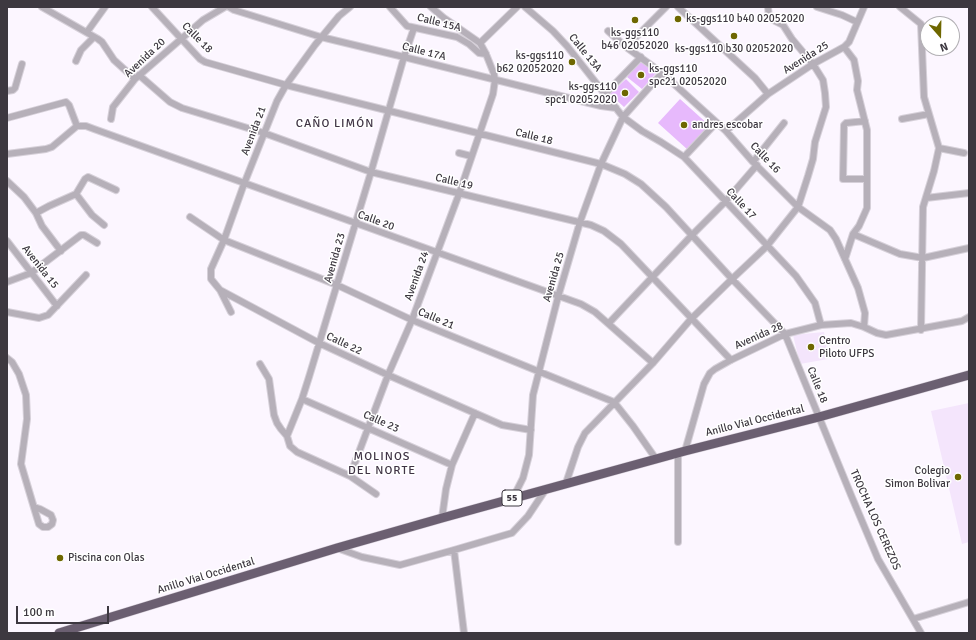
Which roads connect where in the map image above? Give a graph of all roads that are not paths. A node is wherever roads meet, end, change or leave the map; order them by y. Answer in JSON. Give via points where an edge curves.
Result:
{"nodes":[{"id":1,"x":42,"y":7,"type":"edge"},
{"id":2,"x":105,"y":7,"type":"edge"},
{"id":3,"x":152,"y":7,"type":"edge"},
{"id":4,"x":225,"y":7,"type":"edge"},
{"id":5,"x":229,"y":7,"type":"edge"},
{"id":6,"x":350,"y":7,"type":"edge"},
{"id":7,"x":390,"y":7,"type":"edge"},
{"id":8,"x":432,"y":7,"type":"edge"},
{"id":9,"x":517,"y":7,"type":"edge"},
{"id":10,"x":525,"y":7,"type":"edge"},
{"id":11,"x":666,"y":7,"type":"edge"},
{"id":12,"x":678,"y":7,"type":"edge"},
{"id":13,"x":768,"y":7,"type":"edge"},
{"id":14,"x":817,"y":7,"type":"edge"},
{"id":15,"x":864,"y":7,"type":"edge"},
{"id":16,"x":900,"y":7,"type":"edge"},
{"id":17,"x":857,"y":22,"type":"junction"},
{"id":18,"x":414,"y":28,"type":"junction"},
{"id":19,"x":608,"y":31,"type":"dead end"},
{"id":20,"x":87,"y":32,"type":"junction"},
{"id":21,"x":94,"y":37,"type":"junction"},
{"id":22,"x":182,"y":38,"type":"junction"},
{"id":23,"x":321,"y":38,"type":"junction"},
{"id":24,"x":480,"y":43,"type":"junction"},
{"id":25,"x":626,"y":47,"type":"junction"},
{"id":26,"x":844,"y":47,"type":"junction"},
{"id":27,"x":486,"y":54,"type":"junction"},
{"id":28,"x":404,"y":57,"type":"junction"},
{"id":29,"x":641,"y":57,"type":"junction"},
{"id":30,"x":76,"y":61,"type":"dead end"},
{"id":31,"x":22,"y":64,"type":"dead end"},
{"id":32,"x":813,"y":64,"type":"junction"},
{"id":33,"x":662,"y":73,"type":"junction"},
{"id":34,"x":137,"y":77,"type":"junction"},
{"id":35,"x":495,"y":80,"type":"junction"},
{"id":36,"x":286,"y":85,"type":"junction"},
{"id":37,"x":7,"y":91,"type":"edge"},
{"id":38,"x":605,"y":94,"type":"junction"},
{"id":39,"x":768,"y":94,"type":"junction"},
{"id":40,"x":616,"y":108,"type":"junction"},
{"id":41,"x":389,"y":111,"type":"junction"},
{"id":42,"x":929,"y":114,"type":"junction"},
{"id":43,"x":623,"y":117,"type":"junction"},
{"id":44,"x":7,"y":118,"type":"edge"},
{"id":45,"x":111,"y":119,"type":"dead end"},
{"id":46,"x":902,"y":119,"type":"dead end"},
{"id":47,"x":865,"y":121,"type":"junction"},
{"id":48,"x":716,"y":123,"type":"junction"},
{"id":49,"x":784,"y":123,"type":"dead end"},
{"id":50,"x":77,"y":126,"type":"junction"},
{"id":51,"x":726,"y":131,"type":"junction"},
{"id":52,"x":264,"y":133,"type":"junction"},
{"id":53,"x":479,"y":134,"type":"junction"},
{"id":54,"x":939,"y":148,"type":"junction"},
{"id":55,"x":964,"y":152,"type":"dead end"},
{"id":56,"x":459,"y":153,"type":"dead end"},
{"id":57,"x":7,"y":154,"type":"edge"},
{"id":58,"x":471,"y":156,"type":"junction"},
{"id":59,"x":684,"y":157,"type":"junction"},
{"id":60,"x":601,"y":164,"type":"junction"},
{"id":61,"x":755,"y":164,"type":"junction"},
{"id":62,"x":372,"y":172,"type":"junction"},
{"id":63,"x":866,"y":179,"type":"junction"},
{"id":64,"x":7,"y":181,"type":"edge"},
{"id":65,"x":244,"y":184,"type":"junction"},
{"id":66,"x":116,"y":190,"type":"dead end"},
{"id":67,"x":969,"y":193,"type":"edge"},
{"id":68,"x":76,"y":194,"type":"junction"},
{"id":69,"x":459,"y":194,"type":"junction"},
{"id":70,"x":926,"y":198,"type":"junction"},
{"id":71,"x":725,"y":202,"type":"junction"},
{"id":72,"x":798,"y":207,"type":"junction"},
{"id":73,"x":36,"y":213,"type":"junction"},
{"id":74,"x":190,"y":217,"type":"dead end"},
{"id":75,"x":580,"y":222,"type":"junction"},
{"id":76,"x":355,"y":224,"type":"junction"},
{"id":77,"x":104,"y":225,"type":"dead end"},
{"id":78,"x":853,"y":234,"type":"junction"},
{"id":79,"x":692,"y":235,"type":"junction"},
{"id":80,"x":224,"y":240,"type":"junction"},
{"id":81,"x":7,"y":241,"type":"edge"},
{"id":82,"x":97,"y":243,"type":"dead end"},
{"id":83,"x":767,"y":246,"type":"junction"},
{"id":84,"x":969,"y":248,"type":"edge"},
{"id":85,"x":61,"y":251,"type":"junction"},
{"id":86,"x":437,"y":253,"type":"junction"},
{"id":87,"x":923,"y":258,"type":"junction"},
{"id":88,"x":845,"y":259,"type":"junction"},
{"id":89,"x":31,"y":272,"type":"junction"},
{"id":90,"x":86,"y":274,"type":"dead end"},
{"id":91,"x":652,"y":278,"type":"junction"},
{"id":92,"x":211,"y":279,"type":"joint"},
{"id":93,"x":732,"y":279,"type":"junction"},
{"id":94,"x":7,"y":282,"type":"edge"},
{"id":95,"x":337,"y":285,"type":"junction"},
{"id":96,"x":220,"y":290,"type":"junction"},
{"id":97,"x":558,"y":297,"type":"junction"},
{"id":98,"x":57,"y":306,"type":"junction"},
{"id":99,"x":7,"y":312,"type":"edge"},
{"id":100,"x":231,"y":312,"type":"dead end"},
{"id":101,"x":969,"y":317,"type":"edge"},
{"id":102,"x":691,"y":318,"type":"junction"},
{"id":103,"x":412,"y":320,"type":"junction"},
{"id":104,"x":609,"y":323,"type":"junction"},
{"id":105,"x":821,"y":325,"type":"junction"},
{"id":106,"x":864,"y":327,"type":"junction"},
{"id":107,"x":921,"y":330,"type":"junction"},
{"id":108,"x":785,"y":334,"type":"junction"},
{"id":109,"x":319,"y":343,"type":"junction"},
{"id":110,"x":7,"y":358,"type":"edge"},
{"id":111,"x":731,"y":360,"type":"junction"},
{"id":112,"x":653,"y":363,"type":"junction"},
{"id":113,"x":260,"y":364,"type":"dead end"},
{"id":114,"x":538,"y":372,"type":"junction"},
{"id":115,"x":388,"y":375,"type":"junction"},
{"id":116,"x":969,"y":375,"type":"edge"},
{"id":117,"x":302,"y":399,"type":"junction"},
{"id":118,"x":614,"y":402,"type":"junction"},
{"id":119,"x":475,"y":413,"type":"junction"},
{"id":120,"x":819,"y":417,"type":"junction"},
{"id":121,"x":369,"y":427,"type":"junction"},
{"id":122,"x":531,"y":430,"type":"junction"},
{"id":123,"x":287,"y":436,"type":"junction"},
{"id":124,"x":682,"y":452,"type":"junction"},
{"id":125,"x":836,"y":457,"type":"joint"},
{"id":126,"x":656,"y":459,"type":"junction"},
{"id":127,"x":452,"y":465,"type":"junction"},
{"id":128,"x":350,"y":476,"type":"junction"},
{"id":129,"x":566,"y":483,"type":"junction"},
{"id":130,"x":546,"y":489,"type":"junction"},
{"id":131,"x":376,"y":494,"type":"dead end"},
{"id":132,"x":506,"y":500,"type":"junction"},
{"id":133,"x":34,"y":507,"type":"dead end"},
{"id":134,"x":442,"y":518,"type":"junction"},
{"id":135,"x":678,"y":542,"type":"dead end"},
{"id":136,"x":337,"y":548,"type":"junction"},
{"id":137,"x":454,"y":550,"type":"junction"},
{"id":138,"x":969,"y":602,"type":"edge"},
{"id":139,"x":913,"y":620,"type":"junction"},
{"id":140,"x":59,"y":633,"type":"edge"},
{"id":141,"x":464,"y":633,"type":"edge"},
{"id":142,"x":921,"y":633,"type":"edge"}],
"edges":[{"from":1,"to":20,"type":"street"},
{"from":2,"to":20,"type":"street"},
{"from":3,"to":22,"type":"street","name":"Calle 18"},
{"from":4,"to":22,"type":"street","name":"Avenida 20"},
{"from":5,"to":23,"type":"street","name":"Calle 17A"},
{"from":6,"to":23,"type":"street","name":"Avenida 21"},
{"from":7,"to":18,"type":"street","name":"Calle 15A","via":[[407,26]]},
{"from":8,"to":24,"type":"street"},
{"from":9,"to":24,"type":"street"},
{"from":10,"to":38,"type":"street","name":"Calle 13A","via":[[567,46]]},
{"from":11,"to":25,"type":"street"},
{"from":12,"to":39,"type":"street","via":[[755,78]]},
{"from":13,"to":32,"type":"street","via":[[769,18],[783,25]]},
{"from":14,"to":17,"type":"street"},
{"from":15,"to":17,"type":"street","name":"Avenida 25"},
{"from":16,"to":42,"type":"street","via":[[921,24],[924,97]]},
{"from":17,"to":26,"type":"street","name":"Avenida 25","via":[[849,42]]},
{"from":18,"to":27,"type":"street","name":"Calle 15A","via":[[457,37],[479,53]]},
{"from":18,"to":28,"type":"street","name":"Avenida 23"},
{"from":19,"to":25,"type":"street","name":"Calle 16"},
{"from":20,"to":21,"type":"street"},
{"from":21,"to":30,"type":"street","via":[[81,50]]},
{"from":21,"to":34,"type":"street","via":[[102,42],[114,60]]},
{"from":22,"to":34,"type":"street","name":"Avenida 20"},
{"from":22,"to":36,"type":"street","name":"Calle 18","via":[[205,62]]},
{"from":23,"to":28,"type":"street","name":"Calle 17A"},
{"from":23,"to":36,"type":"street","name":"Avenida 21"},
{"from":24,"to":27,"type":"street"},
{"from":25,"to":29,"type":"street","name":"Calle 16"},
{"from":26,"to":32,"type":"street","name":"Avenida 25"},
{"from":26,"to":47,"type":"street","via":[[854,60],[857,90]]},
{"from":27,"to":35,"type":"street"},
{"from":28,"to":35,"type":"street","name":"Calle 17A"},
{"from":28,"to":41,"type":"street","name":"Avenida 23"},
{"from":29,"to":33,"type":"street","name":"Calle 16"},
{"from":29,"to":38,"type":"street"},
{"from":31,"to":37,"type":"street","via":[[14,90]]},
{"from":32,"to":39,"type":"street","name":"Avenida 25"},
{"from":32,"to":72,"type":"street","via":[[822,80],[826,107]]},
{"from":33,"to":43,"type":"street","name":"Avenida 25"},
{"from":33,"to":48,"type":"street","name":"Calle 16"},
{"from":34,"to":45,"type":"street","name":"Avenida 20","via":[[113,107]]},
{"from":34,"to":52,"type":"street","name":"Calle 19","via":[[182,108]]},
{"from":35,"to":40,"type":"street","name":"Calle 17A"},
{"from":35,"to":53,"type":"street","name":"Avenida 24","via":[[493,94]]},
{"from":36,"to":41,"type":"street","name":"Calle 18"},
{"from":36,"to":52,"type":"street","name":"Avenida 21","via":[[276,101]]},
{"from":38,"to":40,"type":"street","name":"Calle 13A"},
{"from":39,"to":51,"type":"street","name":"Avenida 25"},
{"from":40,"to":43,"type":"street","name":"Calle 13A"},
{"from":41,"to":53,"type":"street","name":"Calle 18"},
{"from":41,"to":62,"type":"street","name":"Avenida 23"},
{"from":42,"to":46,"type":"street"},
{"from":42,"to":54,"type":"street"},
{"from":43,"to":59,"type":"street","name":"Calle 17"},
{"from":43,"to":60,"type":"street","name":"Avenida 25"},
{"from":44,"to":50,"type":"street","via":[[66,102]]},
{"from":47,"to":63,"type":"street"},
{"from":47,"to":63,"type":"street","via":[[844,125],[843,179]]},
{"from":48,"to":51,"type":"street","name":"Calle 16"},
{"from":48,"to":59,"type":"street"},
{"from":49,"to":61,"type":"street"},
{"from":50,"to":57,"type":"street","via":[[52,147]]},
{"from":50,"to":65,"type":"street","name":"Calle 20","via":[[86,126]]},
{"from":51,"to":61,"type":"street","name":"Calle 16"},
{"from":52,"to":62,"type":"street","name":"Calle 19"},
{"from":52,"to":65,"type":"street","name":"Avenida 21"},
{"from":53,"to":58,"type":"street","name":"Avenida 24"},
{"from":53,"to":60,"type":"street","name":"Calle 18"},
{"from":54,"to":55,"type":"street"},
{"from":54,"to":70,"type":"street"},
{"from":56,"to":58,"type":"street"},
{"from":58,"to":69,"type":"street","name":"Avenida 24"},
{"from":59,"to":71,"type":"street","name":"Calle 17"},
{"from":60,"to":75,"type":"street","name":"Avenida 25"},
{"from":60,"to":79,"type":"street","name":"Calle 18","via":[[641,184]]},
{"from":61,"to":71,"type":"street"},
{"from":61,"to":72,"type":"street","name":"Calle 16"},
{"from":62,"to":69,"type":"street","name":"Calle 19"},
{"from":62,"to":76,"type":"street","name":"Avenida 23"},
{"from":63,"to":78,"type":"street","via":[[867,208]]},
{"from":64,"to":73,"type":"street"},
{"from":65,"to":76,"type":"street","name":"Calle 20"},
{"from":65,"to":80,"type":"street","name":"Avenida 21"},
{"from":66,"to":68,"type":"street","via":[[88,177]]},
{"from":67,"to":70,"type":"street"},
{"from":68,"to":73,"type":"street"},
{"from":68,"to":77,"type":"street","via":[[92,215]]},
{"from":69,"to":75,"type":"street","name":"Calle 19"},
{"from":69,"to":86,"type":"street","name":"Avenida 24"},
{"from":70,"to":87,"type":"street","via":[[923,207]]},
{"from":71,"to":79,"type":"street"},
{"from":71,"to":83,"type":"street","name":"Calle 17"},
{"from":72,"to":83,"type":"street"},
{"from":72,"to":88,"type":"street","name":"Calle 16","via":[[830,230]]},
{"from":73,"to":85,"type":"street","via":[[42,226]]},
{"from":74,"to":80,"type":"street","name":"Calle 21"},
{"from":75,"to":91,"type":"street","name":"Calle 19","via":[[604,231]]},
{"from":75,"to":97,"type":"street","name":"Avenida 25"},
{"from":76,"to":86,"type":"street","name":"Calle 20"},
{"from":76,"to":95,"type":"street","name":"Avenida 23"},
{"from":78,"to":87,"type":"street","via":[[900,254]]},
{"from":78,"to":88,"type":"street"},
{"from":79,"to":91,"type":"street"},
{"from":79,"to":93,"type":"street","name":"Calle 18"},
{"from":80,"to":92,"type":"street","name":"Avenida 21","via":[[211,270]]},
{"from":80,"to":95,"type":"street","name":"Calle 21"},
{"from":81,"to":89,"type":"street","name":"Avenida 15"},
{"from":82,"to":85,"type":"street","via":[[82,235]]},
{"from":83,"to":93,"type":"street"},
{"from":83,"to":105,"type":"street","name":"Calle 17","via":[[808,292],[815,303]]},
{"from":84,"to":87,"type":"street"},
{"from":85,"to":89,"type":"street"},
{"from":86,"to":97,"type":"street","name":"Calle 20"},
{"from":86,"to":103,"type":"street","name":"Avenida 24"},
{"from":87,"to":107,"type":"street"},
{"from":88,"to":106,"type":"street","name":"Calle 16","via":[[858,288],[865,313]]},
{"from":89,"to":94,"type":"street"},
{"from":89,"to":98,"type":"street","name":"Avenida 15"},
{"from":90,"to":98,"type":"street"},
{"from":91,"to":102,"type":"street","name":"Calle 19"},
{"from":91,"to":104,"type":"street"},
{"from":92,"to":96,"type":"street","name":"Calle 22"},
{"from":93,"to":102,"type":"street"},
{"from":93,"to":108,"type":"street","name":"Calle 18"},
{"from":95,"to":103,"type":"street","name":"Calle 21"},
{"from":95,"to":109,"type":"street","name":"Avenida 23"},
{"from":96,"to":100,"type":"street"},
{"from":96,"to":109,"type":"street","name":"Calle 22"},
{"from":97,"to":104,"type":"street","name":"Calle 20","via":[[581,304]]},
{"from":97,"to":114,"type":"street","name":"Avenida 25"},
{"from":98,"to":99,"type":"street","via":[[48,315],[39,318]]},
{"from":101,"to":107,"type":"street","name":"Avenida 28","via":[[962,321]]},
{"from":102,"to":111,"type":"street","name":"Calle 19"},
{"from":102,"to":112,"type":"street"},
{"from":103,"to":114,"type":"street","name":"Calle 21"},
{"from":103,"to":115,"type":"street","name":"Avenida 24"},
{"from":104,"to":112,"type":"street","name":"Calle 20"},
{"from":105,"to":106,"type":"street","name":"Avenida 28","via":[[851,323]]},
{"from":105,"to":108,"type":"street","name":"Avenida 28"},
{"from":106,"to":107,"type":"street","name":"Avenida 28","via":[[877,334],[886,335]]},
{"from":108,"to":111,"type":"street","name":"Avenida 28"},
{"from":108,"to":120,"type":"street","name":"Calle 18"},
{"from":109,"to":115,"type":"street","name":"Calle 22"},
{"from":109,"to":117,"type":"street","name":"Avenida 23"},
{"from":110,"to":133,"type":"street","via":[[19,374],[26,394],[27,419],[21,464]]},
{"from":111,"to":124,"type":"street","name":"Avenida 28","via":[[710,373],[704,384]]},
{"from":112,"to":118,"type":"street"},
{"from":113,"to":123,"type":"street","via":[[269,379],[276,419],[280,429]]},
{"from":114,"to":118,"type":"street","name":"Calle 21"},
{"from":114,"to":122,"type":"street","name":"Avenida 25","via":[[533,395]]},
{"from":115,"to":119,"type":"street","name":"Calle 22"},
{"from":115,"to":121,"type":"street","name":"Avenida 24"},
{"from":116,"to":120,"type":"highway","name":"Anillo Vial Occidental","number":"55"},
{"from":117,"to":121,"type":"street","name":"Calle 23"},
{"from":117,"to":123,"type":"street","name":"Avenida 23"},
{"from":118,"to":126,"type":"street"},
{"from":118,"to":129,"type":"street","via":[[585,433]]},
{"from":119,"to":122,"type":"street","name":"Calle 22","via":[[502,425]]},
{"from":119,"to":127,"type":"street"},
{"from":120,"to":124,"type":"highway","name":"Anillo Vial Occidental","number":"55"},
{"from":120,"to":125,"type":"street","name":"Calle 18"},
{"from":121,"to":127,"type":"street","name":"Calle 23"},
{"from":121,"to":128,"type":"street","name":"Avenida 24"},
{"from":122,"to":132,"type":"street","name":"Avenida 25","via":[[529,455],[523,478],[516,492]]},
{"from":123,"to":128,"type":"street","via":[[290,446],[297,452]]},
{"from":124,"to":126,"type":"highway","name":"Anillo Vial Occidental","number":"55"},
{"from":124,"to":135,"type":"street","name":"Avenida 28"},
{"from":125,"to":139,"type":"street","name":"TROCHA LOS CEREZOS","via":[[878,559]]},
{"from":126,"to":129,"type":"highway","name":"Anillo Vial Occidental","number":"55"},
{"from":127,"to":134,"type":"street"},
{"from":128,"to":131,"type":"street"},
{"from":129,"to":130,"type":"highway","name":"Anillo Vial Occidental","number":"55"},
{"from":130,"to":132,"type":"highway","name":"Anillo Vial Occidental","number":"55"},
{"from":130,"to":137,"type":"street","via":[[528,516],[512,533]]},
{"from":132,"to":134,"type":"highway","name":"Anillo Vial Occidental","number":"55"},
{"from":134,"to":136,"type":"highway","name":"Anillo Vial Occidental","number":"55"},
{"from":136,"to":137,"type":"street","via":[[362,557],[400,565]]},
{"from":136,"to":140,"type":"highway","name":"Anillo Vial Occidental","number":"55"},
{"from":137,"to":141,"type":"street"},
{"from":138,"to":139,"type":"street"},
{"from":139,"to":142,"type":"street","name":"TROCHA LOS CEREZOS"}]}
